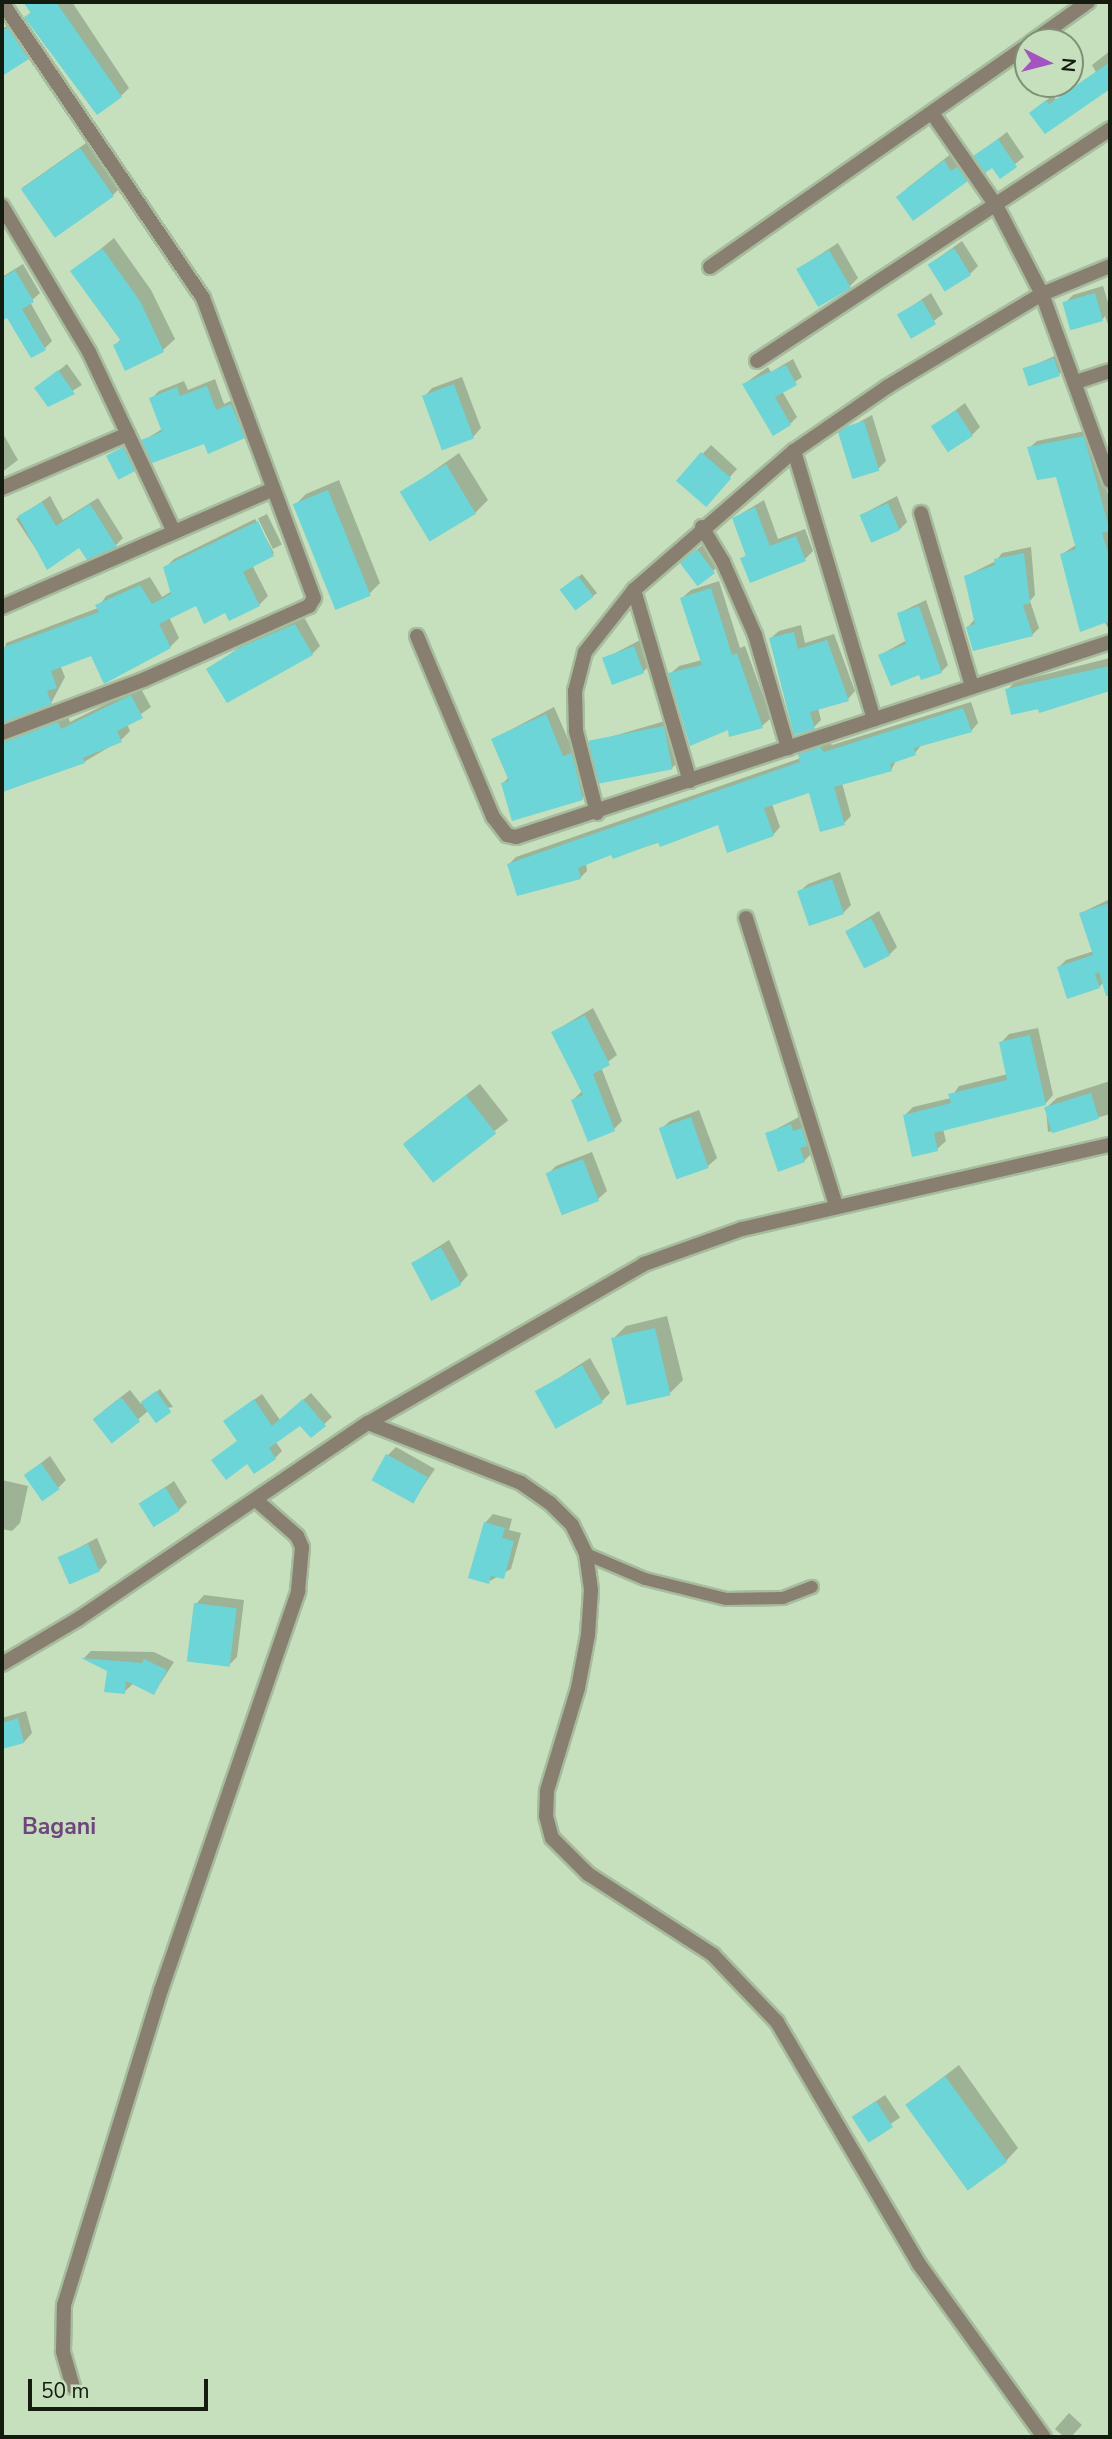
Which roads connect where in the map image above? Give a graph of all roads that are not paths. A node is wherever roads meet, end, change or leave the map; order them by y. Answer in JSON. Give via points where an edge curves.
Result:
{"nodes":[{"id":1,"x":2,"y":2,"type":"edge"},
{"id":2,"x":1088,"y":2,"type":"edge"},
{"id":3,"x":1051,"y":28,"type":"edge"},
{"id":4,"x":1014,"y":54,"type":"edge"},
{"id":5,"x":932,"y":113,"type":"junction"},
{"id":6,"x":1110,"y":129,"type":"edge"},
{"id":7,"x":2,"y":206,"type":"edge"},
{"id":8,"x":997,"y":207,"type":"junction"},
{"id":9,"x":1110,"y":265,"type":"edge"},
{"id":10,"x":710,"y":267,"type":"dead end"},
{"id":11,"x":1042,"y":294,"type":"junction"},
{"id":12,"x":757,"y":361,"type":"dead end"},
{"id":13,"x":1110,"y":371,"type":"edge"},
{"id":14,"x":1076,"y":382,"type":"junction"},
{"id":15,"x":128,"y":434,"type":"junction"},
{"id":16,"x":794,"y":451,"type":"junction"},
{"id":17,"x":1110,"y":481,"type":"edge"},
{"id":18,"x":2,"y":488,"type":"edge"},
{"id":19,"x":274,"y":489,"type":"junction"},
{"id":20,"x":921,"y":513,"type":"dead end"},
{"id":21,"x":702,"y":527,"type":"junction"},
{"id":22,"x":174,"y":532,"type":"junction"},
{"id":23,"x":634,"y":590,"type":"junction"},
{"id":24,"x":2,"y":607,"type":"edge"},
{"id":25,"x":417,"y":636,"type":"dead end"},
{"id":26,"x":1110,"y":642,"type":"edge"},
{"id":27,"x":972,"y":686,"type":"junction"},
{"id":28,"x":874,"y":719,"type":"junction"},
{"id":29,"x":2,"y":733,"type":"edge"},
{"id":30,"x":788,"y":748,"type":"junction"},
{"id":31,"x":690,"y":781,"type":"junction"},
{"id":32,"x":597,"y":813,"type":"junction"},
{"id":33,"x":747,"y":918,"type":"dead end"},
{"id":34,"x":1110,"y":1145,"type":"edge"},
{"id":35,"x":836,"y":1206,"type":"junction"},
{"id":36,"x":368,"y":1423,"type":"junction"},
{"id":37,"x":257,"y":1502,"type":"junction"},
{"id":38,"x":586,"y":1554,"type":"junction"},
{"id":39,"x":812,"y":1587,"type":"dead end"},
{"id":40,"x":2,"y":1664,"type":"edge"},
{"id":41,"x":73,"y":2387,"type":"dead end"},
{"id":42,"x":1044,"y":2437,"type":"edge"}],
"edges":[{"from":1,"to":19,"type":"street","via":[[203,298]]},
{"from":2,"to":3,"type":"street"},
{"from":4,"to":5,"type":"street"},
{"from":5,"to":8,"type":"street"},
{"from":5,"to":10,"type":"street"},
{"from":6,"to":8,"type":"street"},
{"from":7,"to":15,"type":"street","via":[[89,352]]},
{"from":8,"to":11,"type":"street"},
{"from":8,"to":12,"type":"street"},
{"from":9,"to":11,"type":"street"},
{"from":11,"to":14,"type":"street"},
{"from":11,"to":16,"type":"street","via":[[887,387]]},
{"from":13,"to":14,"type":"street"},
{"from":14,"to":17,"type":"street"},
{"from":15,"to":18,"type":"street"},
{"from":15,"to":22,"type":"street"},
{"from":16,"to":21,"type":"street"},
{"from":16,"to":28,"type":"street"},
{"from":19,"to":22,"type":"street"},
{"from":19,"to":29,"type":"street","via":[[312,603],[144,680]]},
{"from":20,"to":27,"type":"street"},
{"from":21,"to":23,"type":"street"},
{"from":21,"to":30,"type":"street","via":[[755,635]]},
{"from":22,"to":24,"type":"street"},
{"from":23,"to":31,"type":"street"},
{"from":23,"to":32,"type":"street","via":[[585,652],[575,691],[576,731]]},
{"from":25,"to":32,"type":"street","via":[[498,827],[506,835],[529,836]]},
{"from":26,"to":27,"type":"street"},
{"from":27,"to":28,"type":"street"},
{"from":28,"to":30,"type":"street"},
{"from":30,"to":31,"type":"street"},
{"from":31,"to":32,"type":"street"},
{"from":33,"to":35,"type":"street"},
{"from":34,"to":35,"type":"street"},
{"from":35,"to":36,"type":"street","via":[[716,1237],[644,1264]]},
{"from":36,"to":37,"type":"street"},
{"from":36,"to":38,"type":"street","via":[[521,1483],[572,1525]]},
{"from":37,"to":40,"type":"street"},
{"from":37,"to":41,"type":"street","via":[[297,1536],[302,1547],[298,1591],[161,1990],[64,2305],[63,2351]]},
{"from":38,"to":39,"type":"lane","via":[[645,1579],[726,1599],[783,1598]]},
{"from":38,"to":42,"type":"street","via":[[591,1590],[588,1635],[578,1688],[547,1791],[545,1816],[552,1838],[588,1874],[713,1955],[778,2022],[919,2264]]}]}
